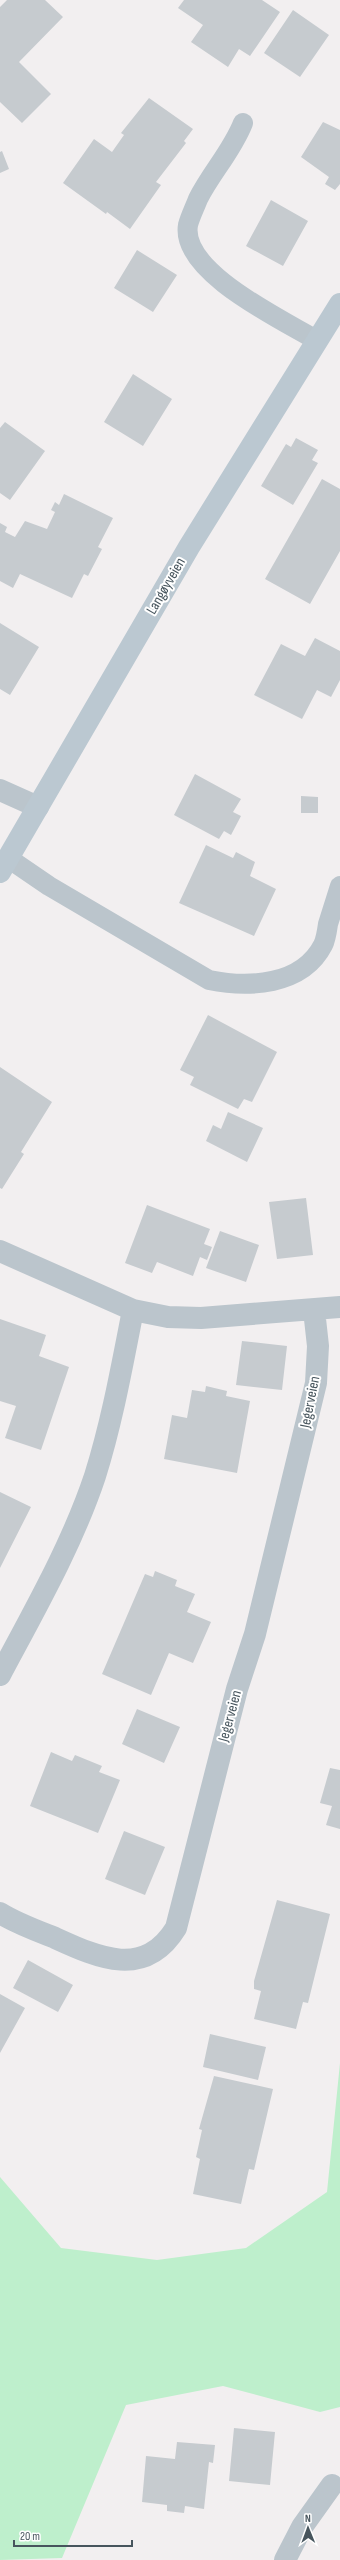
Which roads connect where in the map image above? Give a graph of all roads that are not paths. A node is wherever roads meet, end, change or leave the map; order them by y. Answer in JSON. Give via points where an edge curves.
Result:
{"nodes":[{"id":1,"x":243,"y":123,"type":"dead end"},
{"id":2,"x":340,"y":304,"type":"edge"},
{"id":3,"x":316,"y":340,"type":"junction"},
{"id":4,"x":0,"y":790,"type":"edge"},
{"id":5,"x":38,"y":807,"type":"junction"},
{"id":6,"x":4,"y":865,"type":"edge"},
{"id":7,"x":340,"y":886,"type":"edge"},
{"id":8,"x":0,"y":1251,"type":"edge"},
{"id":9,"x":340,"y":1307,"type":"edge"},
{"id":10,"x":132,"y":1310,"type":"junction"},
{"id":11,"x":314,"y":1310,"type":"junction"},
{"id":12,"x":0,"y":1675,"type":"edge"},
{"id":13,"x":0,"y":1913,"type":"edge"},
{"id":14,"x":332,"y":2485,"type":"dead end"},
{"id":15,"x":285,"y":2560,"type":"edge"}],
"edges":[{"from":1,"to":3,"type":"lane","via":[[199,199],[188,225],[190,238],[200,260],[215,277],[254,304]]},
{"from":2,"to":3,"type":"main road","name":"Langøyveien"},
{"from":3,"to":5,"type":"main road","name":"Langøyveien","via":[[189,547]]},
{"from":4,"to":5,"type":"street"},
{"from":5,"to":6,"type":"main road","name":"Langøyveien"},
{"from":6,"to":7,"type":"lane","via":[[50,886],[209,980],[228,984],[274,981],[306,966],[324,944]]},
{"from":8,"to":10,"type":"street"},
{"from":9,"to":11,"type":"street"},
{"from":10,"to":11,"type":"street","via":[[168,1317],[201,1318]]},
{"from":10,"to":12,"type":"street","via":[[114,1407],[94,1476],[47,1586]]},
{"from":11,"to":13,"type":"street","name":"Jegerveien","via":[[318,1346],[314,1390],[255,1634],[237,1689],[176,1928],[167,1944],[152,1954],[133,1960],[111,1959],[80,1950]]},
{"from":14,"to":15,"type":"street","via":[[302,2527]]}]}
